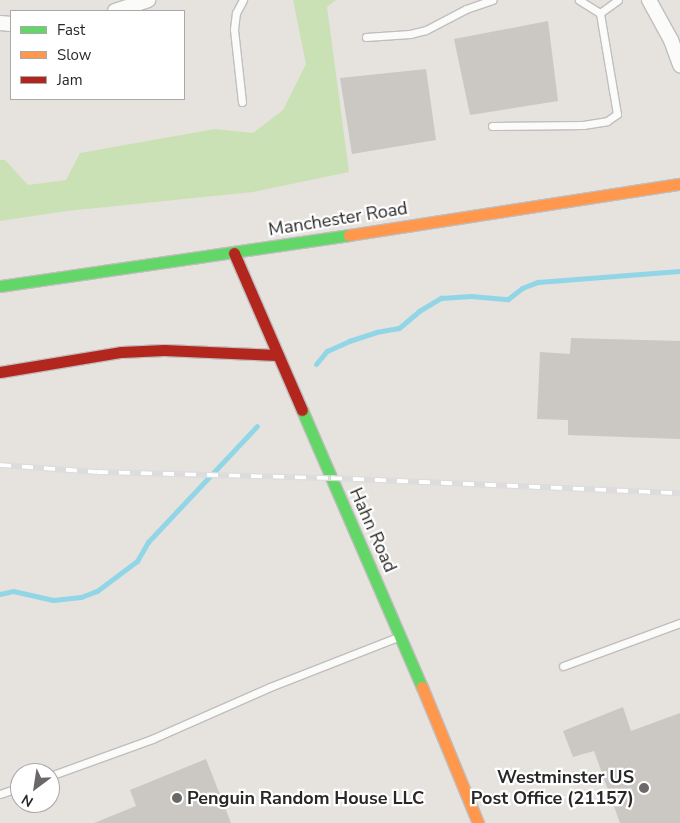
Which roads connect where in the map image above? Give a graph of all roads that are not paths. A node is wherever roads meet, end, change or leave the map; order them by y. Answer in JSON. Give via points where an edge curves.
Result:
{"nodes":[{"id":1,"x":148,"y":0,"type":"edge"},
{"id":2,"x":243,"y":0,"type":"edge"},
{"id":3,"x":492,"y":0,"type":"edge"},
{"id":4,"x":579,"y":0,"type":"edge"},
{"id":5,"x":618,"y":0,"type":"edge"},
{"id":6,"x":650,"y":0,"type":"edge"},
{"id":7,"x":118,"y":10,"type":"edge"},
{"id":8,"x":600,"y":13,"type":"junction"},
{"id":9,"x":366,"y":37,"type":"dead end"},
{"id":10,"x":680,"y":66,"type":"edge"},
{"id":11,"x":242,"y":102,"type":"dead end"},
{"id":12,"x":492,"y":126,"type":"dead end"},
{"id":13,"x":680,"y":184,"type":"edge"},
{"id":14,"x":234,"y":253,"type":"junction"},
{"id":15,"x":0,"y":286,"type":"edge"},
{"id":16,"x":277,"y":355,"type":"junction"},
{"id":17,"x":0,"y":372,"type":"edge"},
{"id":18,"x":680,"y":623,"type":"edge"},
{"id":19,"x":401,"y":636,"type":"junction"},
{"id":20,"x":563,"y":666,"type":"dead end"},
{"id":21,"x":60,"y":772,"type":"edge"},
{"id":22,"x":478,"y":823,"type":"edge"}],
"edges":[{"from":1,"to":7,"type":"street"},
{"from":2,"to":11,"type":"lane","via":[[236,13],[234,29]]},
{"from":3,"to":9,"type":"lane","via":[[426,30]]},
{"from":4,"to":8,"type":"lane"},
{"from":5,"to":8,"type":"lane"},
{"from":6,"to":10,"type":"street","via":[[671,40]]},
{"from":8,"to":12,"type":"lane","via":[[617,114],[607,121],[583,125]]},
{"from":13,"to":14,"type":"main road","name":"Manchester Road"},
{"from":14,"to":15,"type":"main road","name":"Manchester Road"},
{"from":14,"to":16,"type":"main road","name":"Hahn Road"},
{"from":16,"to":17,"type":"main road","via":[[174,350],[121,352]]},
{"from":16,"to":19,"type":"main road","name":"Hahn Road"},
{"from":18,"to":20,"type":"lane"},
{"from":19,"to":21,"type":"lane","via":[[152,739]]},
{"from":19,"to":22,"type":"main road","name":"Hahn Road"}]}
